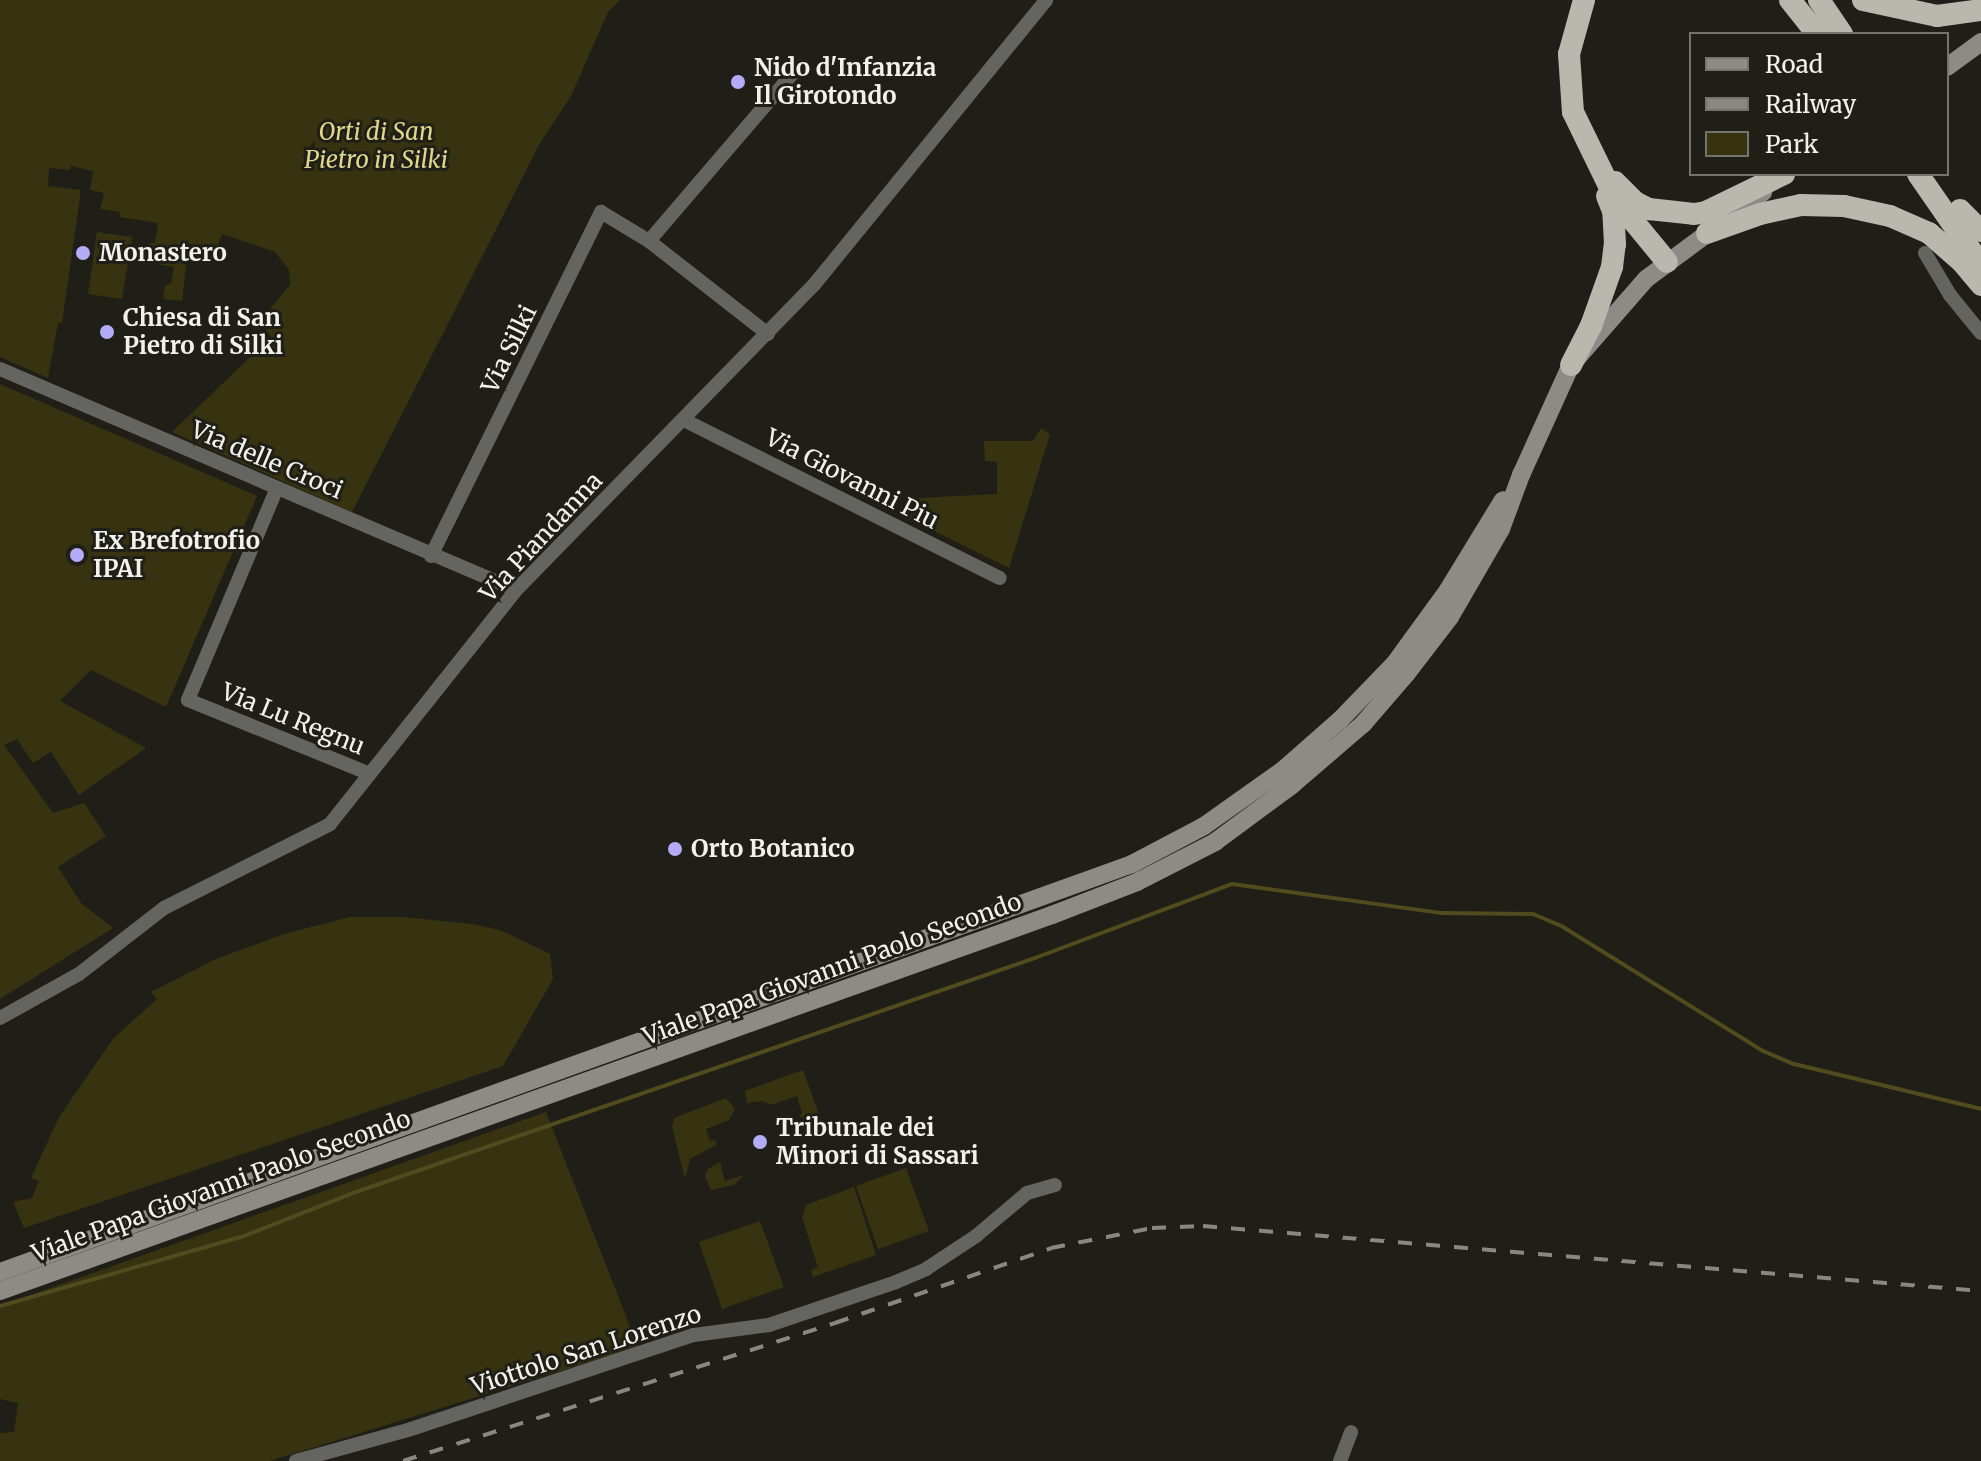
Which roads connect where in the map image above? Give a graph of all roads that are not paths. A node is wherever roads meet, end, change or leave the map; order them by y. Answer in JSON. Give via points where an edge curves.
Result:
{"nodes":[{"id":1,"x":1046,"y":0,"type":"edge"},
{"id":2,"x":1584,"y":0,"type":"edge"},
{"id":3,"x":1790,"y":0,"type":"edge"},
{"id":4,"x":1799,"y":0,"type":"edge"},
{"id":5,"x":1819,"y":0,"type":"edge"},
{"id":6,"x":1863,"y":0,"type":"edge"},
{"id":7,"x":1981,"y":10,"type":"edge"},
{"id":8,"x":1817,"y":32,"type":"edge"},
{"id":9,"x":1818,"y":32,"type":"edge"},
{"id":10,"x":1841,"y":32,"type":"edge"},
{"id":11,"x":1981,"y":42,"type":"edge"},
{"id":12,"x":1981,"y":50,"type":"edge"},
{"id":13,"x":1953,"y":64,"type":"edge"},
{"id":14,"x":792,"y":74,"type":"dead end"},
{"id":15,"x":1595,"y":161,"type":"junction"},
{"id":16,"x":1782,"y":176,"type":"edge"},
{"id":17,"x":1783,"y":176,"type":"edge"},
{"id":18,"x":1919,"y":176,"type":"edge"},
{"id":19,"x":1938,"y":176,"type":"edge"},
{"id":20,"x":1960,"y":210,"type":"junction"},
{"id":21,"x":1981,"y":231,"type":"edge"},
{"id":22,"x":1707,"y":233,"type":"junction"},
{"id":23,"x":1981,"y":240,"type":"edge"},
{"id":24,"x":649,"y":241,"type":"junction"},
{"id":25,"x":1925,"y":253,"type":"dead end"},
{"id":26,"x":1667,"y":262,"type":"junction"},
{"id":27,"x":1981,"y":265,"type":"edge"},
{"id":28,"x":1981,"y":285,"type":"edge"},
{"id":29,"x":1981,"y":333,"type":"edge"},
{"id":30,"x":768,"y":334,"type":"junction"},
{"id":31,"x":1571,"y":365,"type":"junction"},
{"id":32,"x":0,"y":369,"type":"edge"},
{"id":33,"x":684,"y":420,"type":"junction"},
{"id":34,"x":1521,"y":475,"type":"junction"},
{"id":35,"x":277,"y":488,"type":"junction"},
{"id":36,"x":431,"y":556,"type":"junction"},
{"id":37,"x":1000,"y":578,"type":"dead end"},
{"id":38,"x":516,"y":590,"type":"junction"},
{"id":39,"x":370,"y":774,"type":"junction"},
{"id":40,"x":0,"y":1018,"type":"edge"},
{"id":41,"x":1055,"y":1185,"type":"dead end"},
{"id":42,"x":0,"y":1272,"type":"edge"},
{"id":43,"x":0,"y":1291,"type":"edge"},
{"id":44,"x":1351,"y":1432,"type":"dead end"},
{"id":45,"x":296,"y":1461,"type":"edge"},
{"id":46,"x":1340,"y":1461,"type":"edge"}],
"edges":[{"from":1,"to":30,"type":"street","name":"Via Piandanna"},
{"from":2,"to":15,"type":"highway","via":[[1571,38],[1569,90]]},
{"from":3,"to":8,"type":"highway"},
{"from":4,"to":9,"type":"highway"},
{"from":5,"to":10,"type":"highway"},
{"from":6,"to":7,"type":"highway","via":[[1937,16]]},
{"from":11,"to":13,"type":"main road"},
{"from":12,"to":13,"type":"main road"},
{"from":14,"to":24,"type":"street"},
{"from":15,"to":16,"type":"highway","via":[[1635,202],[1675,215],[1706,212]]},
{"from":15,"to":26,"type":"highway","via":[[1616,200]]},
{"from":15,"to":31,"type":"highway","via":[[1613,211],[1615,244],[1605,290]]},
{"from":17,"to":22,"type":"main road","name":"Viale Papa Giovanni Paolo Secondo"},
{"from":18,"to":27,"type":"highway"},
{"from":19,"to":20,"type":"highway"},
{"from":20,"to":21,"type":"highway"},
{"from":20,"to":23,"type":"highway"},
{"from":22,"to":26,"type":"main road","name":"Viale Papa Giovanni Paolo Secondo"},
{"from":22,"to":28,"type":"highway","via":[[1801,205],[1844,206],[1890,216],[1929,233]]},
{"from":24,"to":30,"type":"street","name":"Via Silki"},
{"from":24,"to":36,"type":"street","name":"Via Silki","via":[[601,212]]},
{"from":25,"to":29,"type":"street"},
{"from":26,"to":31,"type":"main road","name":"Viale Papa Giovanni Paolo Secondo","via":[[1620,305]]},
{"from":30,"to":33,"type":"street","name":"Via Piandanna"},
{"from":31,"to":34,"type":"main road","name":"Viale Papa Giovanni Paolo Secondo"},
{"from":32,"to":35,"type":"street","name":"Via delle Croci"},
{"from":33,"to":37,"type":"street","name":"Via Giovanni Piu"},
{"from":33,"to":38,"type":"street","name":"Via Piandanna"},
{"from":34,"to":42,"type":"main road","name":"Viale Papa Giovanni Paolo Secondo","via":[[1395,663],[1340,720],[1227,810],[1144,858],[983,921]]},
{"from":34,"to":43,"type":"main road","name":"Viale Papa Giovanni Paolo Secondo","via":[[1501,529],[1450,617],[1407,673],[1363,724],[1215,842],[1137,882],[1052,915]]},
{"from":35,"to":36,"type":"street","name":"Via delle Croci"},
{"from":35,"to":39,"type":"street","name":"Via Lu Regnu","via":[[188,700]]},
{"from":36,"to":38,"type":"street","name":"Via delle Croci"},
{"from":38,"to":39,"type":"street","name":"Via Piandanna"},
{"from":39,"to":40,"type":"street","name":"Via Piandanna","via":[[330,824],[164,908],[79,974]]},
{"from":41,"to":45,"type":"street","name":"Viottolo San Lorenzo","via":[[1027,1193],[951,1253],[896,1282],[769,1325],[694,1335],[411,1429]]},
{"from":44,"to":46,"type":"street"}]}
